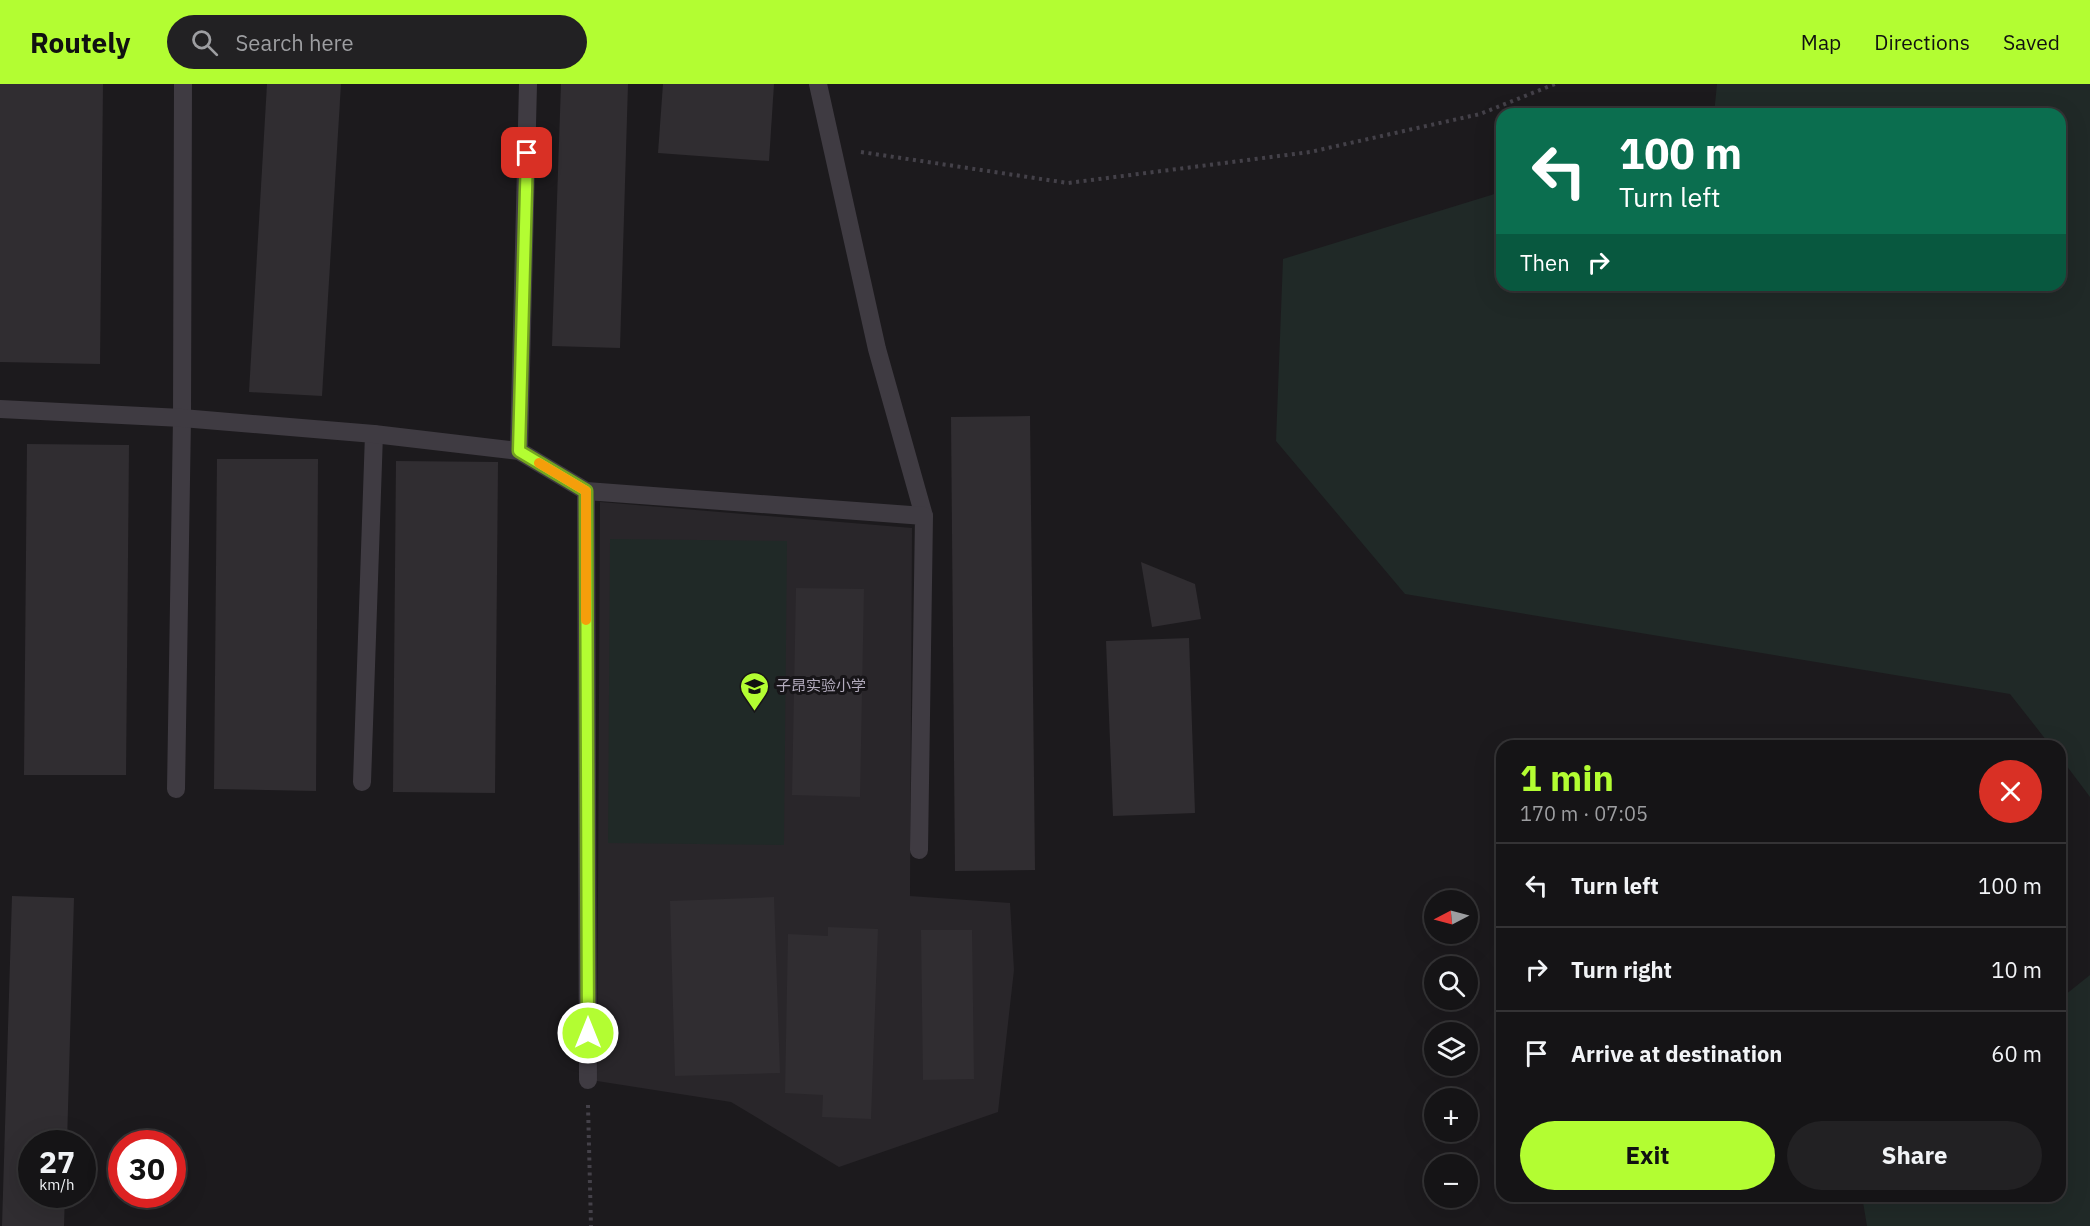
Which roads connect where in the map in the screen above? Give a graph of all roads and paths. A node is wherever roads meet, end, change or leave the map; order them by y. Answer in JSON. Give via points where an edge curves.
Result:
{"nodes":[{"id":1,"x":183,"y":84,"type":"edge"},
{"id":2,"x":528,"y":84,"type":"edge"},
{"id":3,"x":818,"y":84,"type":"edge"},
{"id":4,"x":1555,"y":84,"type":"edge"},
{"id":5,"x":831,"y":148,"type":"junction"},
{"id":6,"x":0,"y":409,"type":"edge"},
{"id":7,"x":182,"y":418,"type":"junction"},
{"id":8,"x":374,"y":434,"type":"junction"},
{"id":9,"x":519,"y":451,"type":"junction"},
{"id":10,"x":586,"y":491,"type":"junction"},
{"id":11,"x":924,"y":516,"type":"junction"},
{"id":12,"x":362,"y":782,"type":"dead end"},
{"id":13,"x":176,"y":789,"type":"dead end"},
{"id":14,"x":919,"y":850,"type":"dead end"},
{"id":15,"x":588,"y":1080,"type":"joint"},
{"id":16,"x":591,"y":1226,"type":"edge"}],
"edges":[{"from":1,"to":7,"type":"street"},
{"from":2,"to":9,"type":"street"},
{"from":3,"to":5,"type":"street"},
{"from":4,"to":5,"type":"path","via":[[1480,114],[1310,152],[1068,183]]},
{"from":5,"to":11,"type":"street","via":[[877,349]]},
{"from":6,"to":7,"type":"street"},
{"from":7,"to":8,"type":"street"},
{"from":7,"to":13,"type":"street"},
{"from":8,"to":9,"type":"street"},
{"from":8,"to":12,"type":"street"},
{"from":9,"to":10,"type":"street"},
{"from":10,"to":11,"type":"street"},
{"from":10,"to":15,"type":"street"},
{"from":11,"to":14,"type":"street"},
{"from":15,"to":16,"type":"path"}]}
